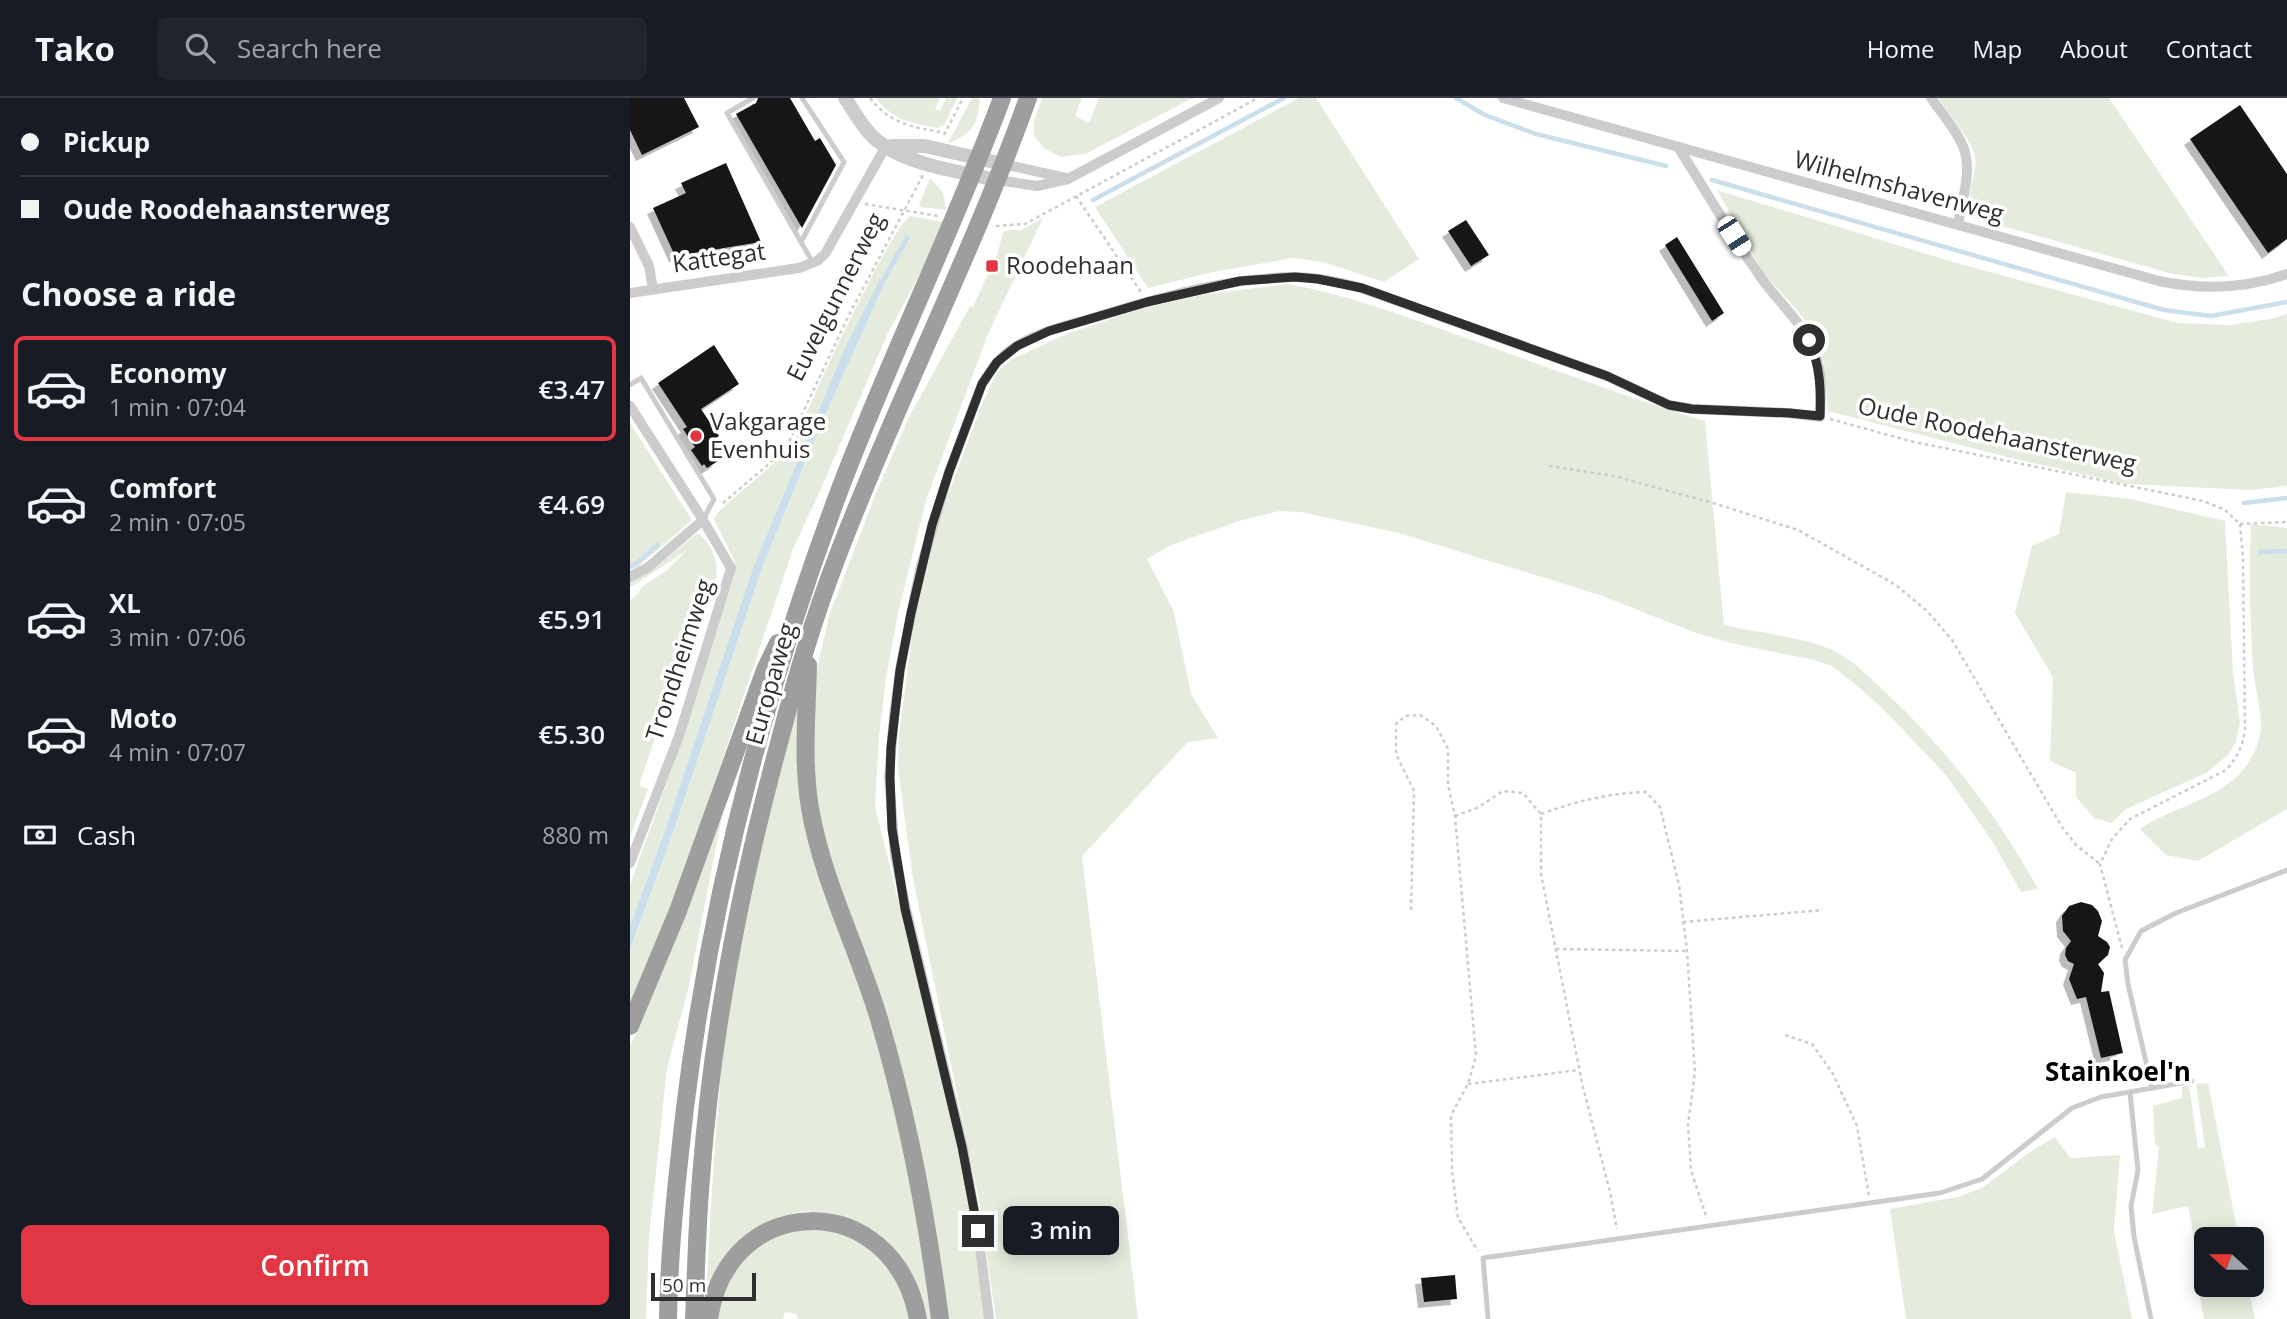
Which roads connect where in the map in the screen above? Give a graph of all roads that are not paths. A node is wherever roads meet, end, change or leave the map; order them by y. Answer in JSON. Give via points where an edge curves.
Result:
{"nodes":[{"id":1,"x":753,"y":98,"type":"edge"},
{"id":2,"x":802,"y":98,"type":"edge"},
{"id":3,"x":845,"y":98,"type":"edge"},
{"id":4,"x":1002,"y":98,"type":"edge"},
{"id":5,"x":1028,"y":98,"type":"edge"},
{"id":6,"x":1219,"y":98,"type":"edge"},
{"id":7,"x":1503,"y":98,"type":"edge"},
{"id":8,"x":1931,"y":98,"type":"edge"},
{"id":9,"x":886,"y":146,"type":"junction"},
{"id":10,"x":1678,"y":147,"type":"junction"},
{"id":11,"x":975,"y":167,"type":"junction"},
{"id":12,"x":1000,"y":172,"type":"junction"},
{"id":13,"x":1068,"y":179,"type":"junction"},
{"id":14,"x":1958,"y":225,"type":"junction"},
{"id":15,"x":630,"y":227,"type":"edge"},
{"id":16,"x":801,"y":242,"type":"junction"},
{"id":17,"x":813,"y":263,"type":"junction"},
{"id":18,"x":2287,"y":274,"type":"edge"},
{"id":19,"x":653,"y":289,"type":"junction"},
{"id":20,"x":630,"y":293,"type":"edge"},
{"id":21,"x":630,"y":385,"type":"edge"},
{"id":22,"x":630,"y":406,"type":"edge"},
{"id":23,"x":703,"y":520,"type":"junction"},
{"id":24,"x":630,"y":577,"type":"edge"},
{"id":25,"x":805,"y":590,"type":"junction"},
{"id":26,"x":808,"y":638,"type":"junction"},
{"id":27,"x":630,"y":863,"type":"edge"},
{"id":28,"x":2287,"y":870,"type":"edge"},
{"id":29,"x":630,"y":1026,"type":"edge"},
{"id":30,"x":2192,"y":1081,"type":"dead end"},
{"id":31,"x":2152,"y":1088,"type":"junction"},
{"id":32,"x":2130,"y":1093,"type":"junction"},
{"id":33,"x":668,"y":1319,"type":"edge"},
{"id":34,"x":694,"y":1319,"type":"edge"},
{"id":35,"x":709,"y":1319,"type":"edge"},
{"id":36,"x":918,"y":1319,"type":"edge"},
{"id":37,"x":940,"y":1319,"type":"edge"},
{"id":38,"x":989,"y":1319,"type":"edge"},
{"id":39,"x":1488,"y":1319,"type":"edge"},
{"id":40,"x":2151,"y":1319,"type":"edge"}],
"edges":[{"from":1,"to":16,"type":"lane","name":"Kattegat","via":[[727,113]]},
{"from":2,"to":16,"type":"lane","name":"Kattegat","via":[[844,162]]},
{"from":3,"to":9,"type":"street","via":[[867,131]]},
{"from":4,"to":11,"type":"highway","name":"Europaweg"},
{"from":5,"to":12,"type":"highway","name":"Europaweg"},
{"from":6,"to":13,"type":"street"},
{"from":7,"to":10,"type":"street","name":"Wilhelmshavenweg"},
{"from":8,"to":14,"type":"street","via":[[1959,138],[1966,157]]},
{"from":9,"to":11,"type":"street","via":[[920,162]]},
{"from":9,"to":17,"type":"street","via":[[825,254]]},
{"from":10,"to":14,"type":"street","name":"Wilhelmshavenweg"},
{"from":10,"to":38,"type":"street","name":"Oude Roodehaansterweg","via":[[1763,280],[1809,340],[1822,384],[1820,416],[1669,405],[1607,376],[1362,288],[1295,277],[1210,286],[1049,331],[1007,353],[989,372],[932,525],[900,670],[890,777],[895,855],[962,1147]]},
{"from":11,"to":12,"type":"street"},
{"from":11,"to":25,"type":"highway","name":"Europaweg","via":[[866,424]]},
{"from":12,"to":13,"type":"street"},
{"from":12,"to":13,"type":"street","via":[[1037,187]]},
{"from":12,"to":26,"type":"highway","name":"Europaweg","via":[[859,501]]},
{"from":14,"to":18,"type":"street","name":"Wilhelmshavenweg","via":[[2179,285],[2220,288]]},
{"from":15,"to":19,"type":"street","via":[[649,266]]},
{"from":16,"to":17,"type":"lane","name":"Kattegat"},
{"from":17,"to":19,"type":"street","name":"Kattegat"},
{"from":19,"to":20,"type":"street","name":"Kattegat"},
{"from":21,"to":23,"type":"lane","via":[[641,379],[714,499]]},
{"from":22,"to":23,"type":"street","name":"Trondheimweg"},
{"from":23,"to":24,"type":"street"},
{"from":23,"to":27,"type":"street","name":"Trondheimweg","via":[[731,568],[679,736]]},
{"from":25,"to":29,"type":"highway","via":[[765,670],[678,911]]},
{"from":25,"to":33,"type":"highway","name":"Europaweg","via":[[767,704],[710,941],[677,1177]]},
{"from":26,"to":34,"type":"highway","name":"Europaweg","via":[[758,818],[730,947],[701,1178]]},
{"from":26,"to":37,"type":"highway","via":[[804,746],[810,809],[879,1018],[908,1128]]},
{"from":28,"to":31,"type":"lane","via":[[2141,931],[2125,960]]},
{"from":30,"to":31,"type":"lane"},
{"from":31,"to":32,"type":"lane"},
{"from":32,"to":39,"type":"lane","via":[[2072,1108],[1982,1179],[1940,1193],[1483,1258]]},
{"from":32,"to":40,"type":"lane","via":[[2138,1170],[2132,1217]]},
{"from":35,"to":36,"type":"highway","via":[[729,1262],[753,1239],[775,1228],[822,1220],[874,1240],[910,1288]]}]}
